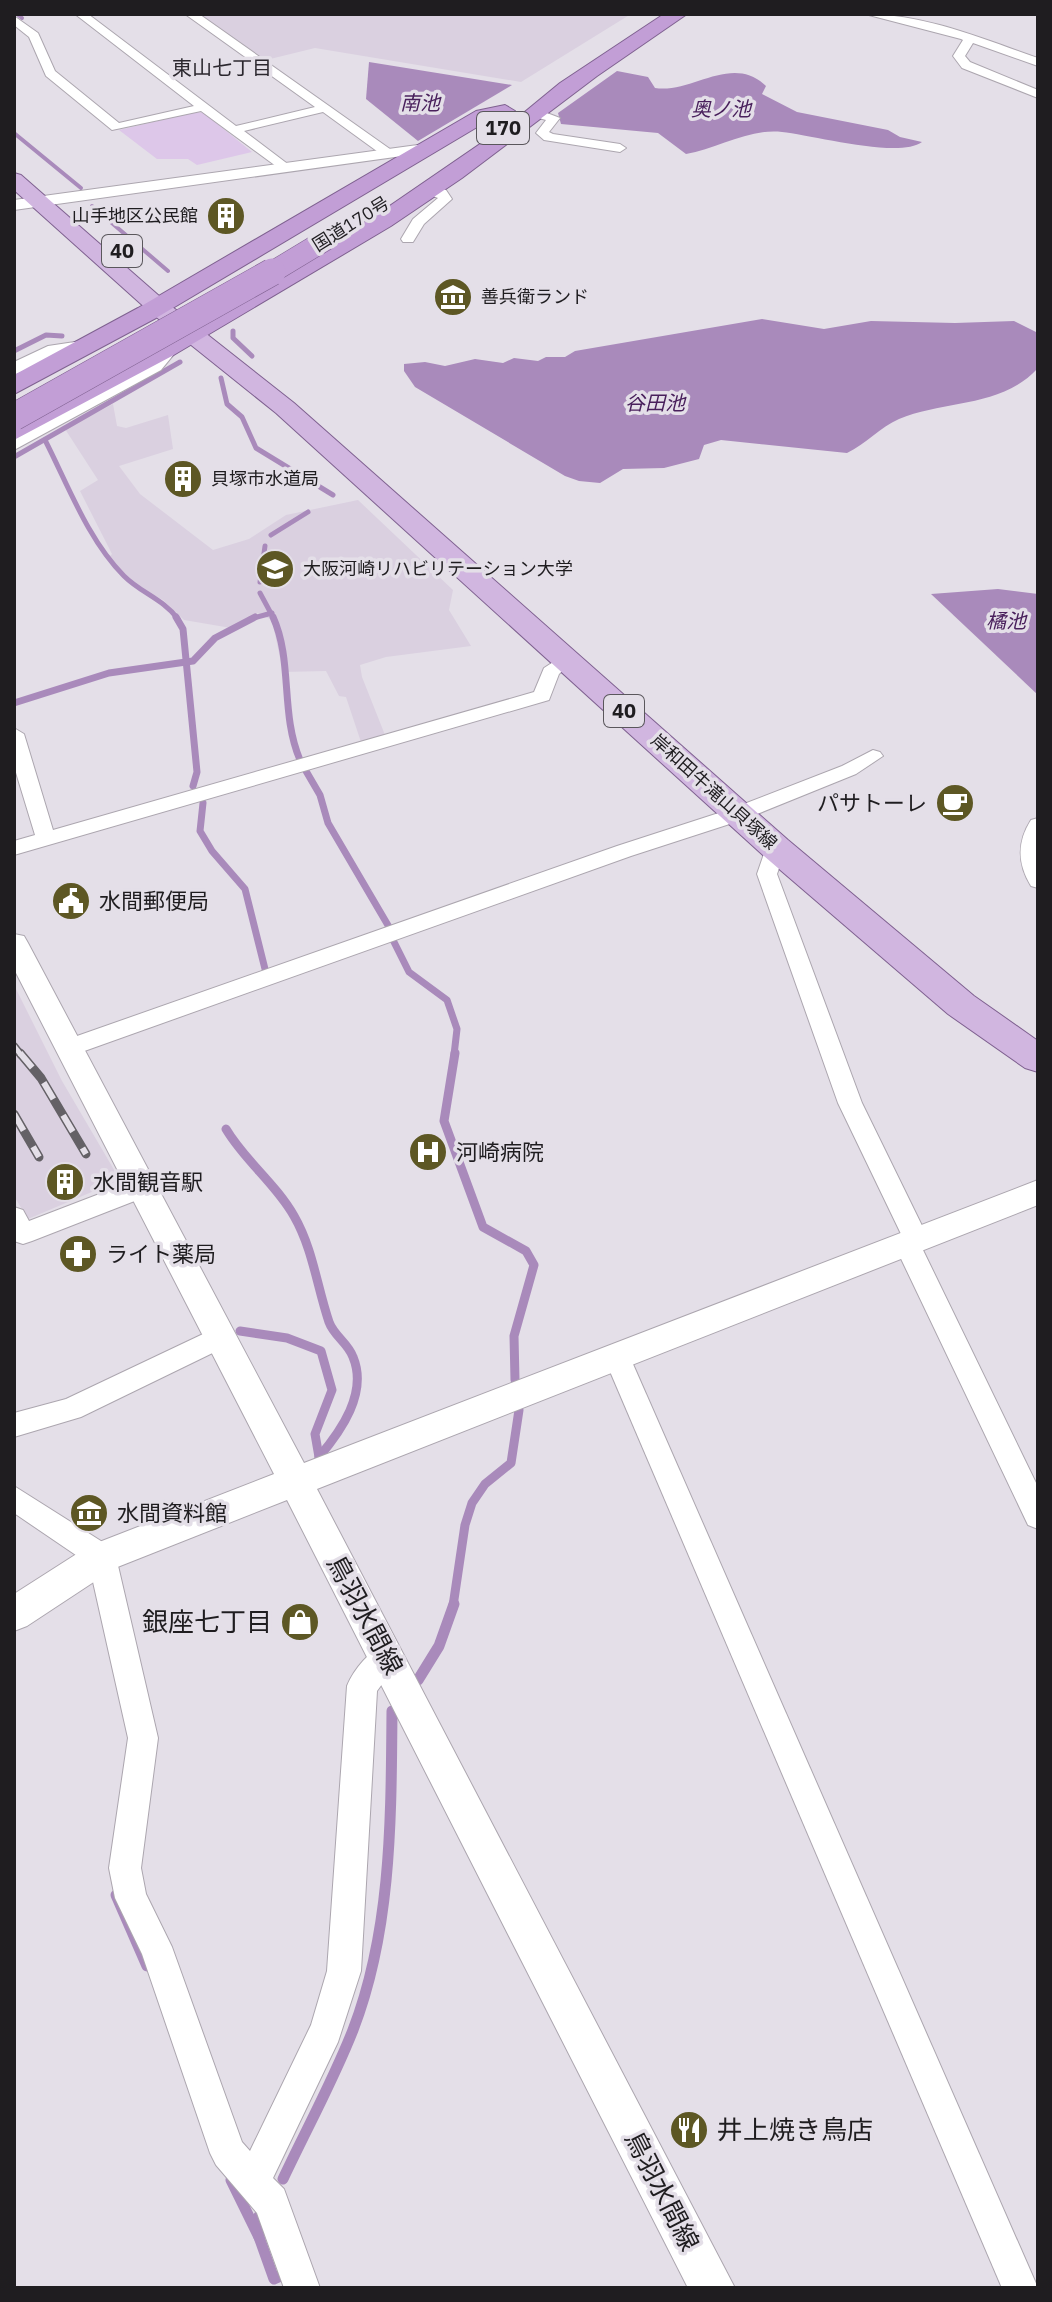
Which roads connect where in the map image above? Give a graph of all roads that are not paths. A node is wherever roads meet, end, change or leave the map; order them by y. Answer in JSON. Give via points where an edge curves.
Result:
{"nodes":[{"id":1,"x":81,"y":14,"type":"edge"},
{"id":2,"x":191,"y":14,"type":"edge"},
{"id":3,"x":650,"y":14,"type":"edge"},
{"id":4,"x":677,"y":14,"type":"edge"},
{"id":5,"x":871,"y":14,"type":"edge"},
{"id":6,"x":14,"y":19,"type":"edge"},
{"id":7,"x":965,"y":36,"type":"junction"},
{"id":8,"x":1038,"y":62,"type":"edge"},
{"id":9,"x":590,"y":72,"type":"junction"},
{"id":10,"x":1038,"y":94,"type":"edge"},
{"id":11,"x":204,"y":107,"type":"junction"},
{"id":12,"x":325,"y":108,"type":"junction"},
{"id":13,"x":505,"y":111,"type":"junction"},
{"id":14,"x":539,"y":114,"type":"junction"},
{"id":15,"x":234,"y":130,"type":"junction"},
{"id":16,"x":620,"y":148,"type":"dead end"},
{"id":17,"x":425,"y":149,"type":"junction"},
{"id":18,"x":390,"y":154,"type":"junction"},
{"id":19,"x":14,"y":157,"type":"edge"},
{"id":20,"x":284,"y":168,"type":"junction"},
{"id":21,"x":14,"y":179,"type":"edge"},
{"id":22,"x":428,"y":189,"type":"junction"},
{"id":23,"x":50,"y":200,"type":"junction"},
{"id":24,"x":14,"y":205,"type":"edge"},
{"id":25,"x":319,"y":236,"type":"junction"},
{"id":26,"x":408,"y":239,"type":"dead end"},
{"id":27,"x":166,"y":302,"type":"junction"},
{"id":28,"x":205,"y":340,"type":"junction"},
{"id":29,"x":170,"y":348,"type":"junction"},
{"id":30,"x":16,"y":370,"type":"edge"},
{"id":31,"x":14,"y":401,"type":"edge"},
{"id":32,"x":14,"y":417,"type":"edge"},
{"id":33,"x":14,"y":432,"type":"edge"},
{"id":34,"x":14,"y":444,"type":"edge"},
{"id":35,"x":567,"y":659,"type":"junction"},
{"id":36,"x":14,"y":734,"type":"edge"},
{"id":37,"x":873,"y":756,"type":"dead end"},
{"id":38,"x":738,"y":814,"type":"junction"},
{"id":39,"x":1038,"y":825,"type":"edge"},
{"id":40,"x":46,"y":839,"type":"junction"},
{"id":41,"x":14,"y":848,"type":"edge"},
{"id":42,"x":776,"y":848,"type":"junction"},
{"id":43,"x":1038,"y":881,"type":"edge"},
{"id":44,"x":14,"y":943,"type":"edge"},
{"id":45,"x":68,"y":1048,"type":"junction"},
{"id":46,"x":1038,"y":1059,"type":"edge"},
{"id":47,"x":141,"y":1188,"type":"junction"},
{"id":48,"x":1038,"y":1192,"type":"edge"},
{"id":49,"x":14,"y":1217,"type":"edge"},
{"id":50,"x":912,"y":1242,"type":"junction"},
{"id":51,"x":220,"y":1337,"type":"junction"},
{"id":52,"x":616,"y":1355,"type":"junction"},
{"id":53,"x":14,"y":1425,"type":"edge"},
{"id":54,"x":294,"y":1480,"type":"junction"},
{"id":55,"x":14,"y":1498,"type":"edge"},
{"id":56,"x":1038,"y":1516,"type":"edge"},
{"id":57,"x":102,"y":1557,"type":"junction"},
{"id":58,"x":14,"y":1614,"type":"edge"},
{"id":59,"x":387,"y":1657,"type":"junction"},
{"id":60,"x":253,"y":2182,"type":"junction"},
{"id":61,"x":302,"y":2288,"type":"edge"},
{"id":62,"x":712,"y":2288,"type":"edge"},
{"id":63,"x":1020,"y":2288,"type":"edge"}],
"edges":[{"from":1,"to":11,"type":"street"},
{"from":2,"to":12,"type":"street"},
{"from":3,"to":13,"type":"highway","name":"国道170号","number":"170"},
{"from":4,"to":9,"type":"highway","name":"国道170号","number":"170"},
{"from":5,"to":7,"type":"street","via":[[943,25]]},
{"from":6,"to":11,"type":"street","via":[[34,35],[50,73],[117,127]]},
{"from":7,"to":8,"type":"street"},
{"from":7,"to":10,"type":"street","via":[[969,40],[959,56],[966,65]]},
{"from":9,"to":14,"type":"highway"},
{"from":9,"to":25,"type":"highway","name":"国道170号","number":"170"},
{"from":11,"to":15,"type":"street"},
{"from":12,"to":15,"type":"street"},
{"from":12,"to":18,"type":"street"},
{"from":13,"to":17,"type":"highway","via":[[483,115]]},
{"from":13,"to":25,"type":"highway","name":"国道170号","number":"170"},
{"from":14,"to":16,"type":"street","via":[[554,118],[542,133],[549,137]]},
{"from":14,"to":22,"type":"highway"},
{"from":15,"to":20,"type":"street"},
{"from":17,"to":18,"type":"street"},
{"from":17,"to":27,"type":"highway"},
{"from":18,"to":20,"type":"street"},
{"from":19,"to":23,"type":"main road","name":"岸和田牛滝山貝塚線","number":"40"},
{"from":20,"to":23,"type":"street"},
{"from":21,"to":23,"type":"main road","name":"岸和田牛滝山貝塚線","number":"40"},
{"from":22,"to":26,"type":"street","via":[[445,199],[418,222]]},
{"from":22,"to":28,"type":"highway"},
{"from":23,"to":24,"type":"street"},
{"from":23,"to":27,"type":"main road","name":"岸和田牛滝山貝塚線","number":"40"},
{"from":25,"to":31,"type":"highway","name":"国道170号","number":"170"},
{"from":25,"to":32,"type":"highway","name":"国道170号","number":"170","bridge":true,"via":[[204,312]]},
{"from":27,"to":28,"type":"main road","name":"岸和田牛滝山貝塚線","number":"40"},
{"from":27,"to":30,"type":"highway","via":[[88,346]]},
{"from":28,"to":29,"type":"highway"},
{"from":28,"to":35,"type":"main road","name":"岸和田牛滝山貝塚線","number":"40"},
{"from":29,"to":33,"type":"highway"},
{"from":29,"to":34,"type":"street","via":[[154,366]]},
{"from":35,"to":38,"type":"main road","name":"岸和田牛滝山貝塚線","number":"40"},
{"from":35,"to":40,"type":"street","via":[[551,672],[542,696]]},
{"from":36,"to":40,"type":"street"},
{"from":37,"to":38,"type":"street"},
{"from":38,"to":42,"type":"main road","name":"岸和田牛滝山貝塚線","number":"40"},
{"from":38,"to":45,"type":"street"},
{"from":39,"to":43,"type":"street","via":[[1030,837],[1031,868]]},
{"from":40,"to":41,"type":"street"},
{"from":42,"to":46,"type":"main road","name":"岸和田牛滝山貝塚線","number":"40","via":[[961,1005]]},
{"from":42,"to":50,"type":"street","via":[[767,874],[777,903],[850,1103]]},
{"from":44,"to":45,"type":"street","name":"鳥羽水間線"},
{"from":45,"to":47,"type":"street","name":"鳥羽水間線"},
{"from":47,"to":49,"type":"street","via":[[23,1234]]},
{"from":47,"to":51,"type":"street","name":"鳥羽水間線"},
{"from":48,"to":50,"type":"street"},
{"from":50,"to":52,"type":"street"},
{"from":50,"to":56,"type":"street"},
{"from":51,"to":53,"type":"street","via":[[72,1409]]},
{"from":51,"to":54,"type":"street","name":"鳥羽水間線"},
{"from":52,"to":54,"type":"street"},
{"from":52,"to":63,"type":"street"},
{"from":54,"to":57,"type":"street"},
{"from":54,"to":59,"type":"street","name":"鳥羽水間線"},
{"from":55,"to":57,"type":"street"},
{"from":57,"to":58,"type":"street"},
{"from":57,"to":60,"type":"street","via":[[143,1738],[125,1868],[131,1898],[156,1947],[228,2153]]},
{"from":59,"to":60,"type":"street","via":[[362,1686],[344,1971],[326,2030]]},
{"from":59,"to":62,"type":"street","name":"鳥羽水間線"},
{"from":60,"to":61,"type":"street","via":[[271,2202]]}]}
